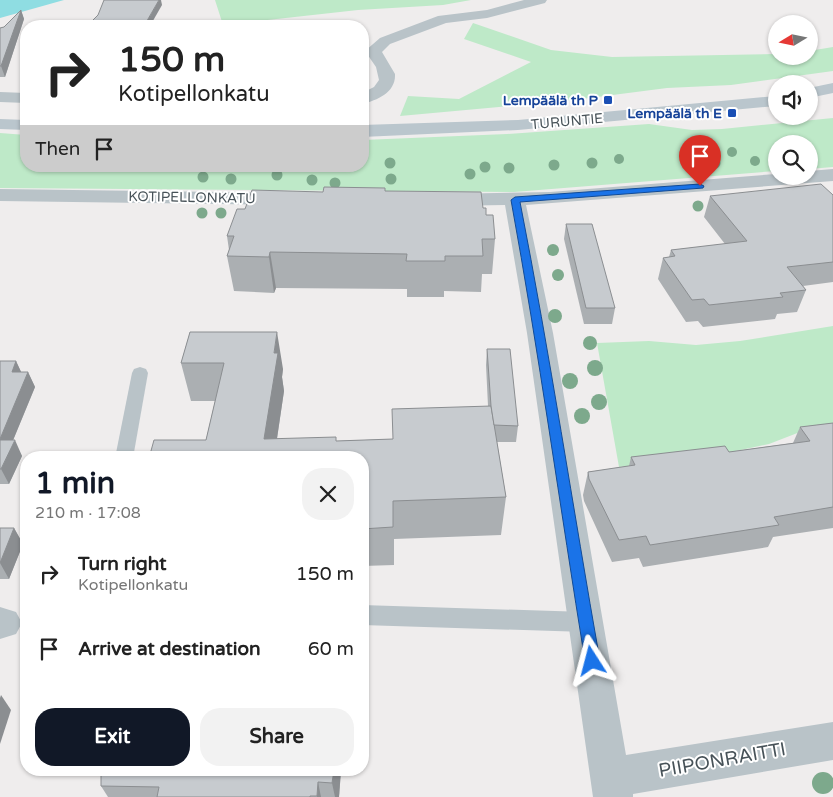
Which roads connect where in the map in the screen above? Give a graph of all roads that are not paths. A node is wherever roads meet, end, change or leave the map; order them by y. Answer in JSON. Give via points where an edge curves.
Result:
{"nodes":[{"id":1,"x":540,"y":0,"type":"edge"},
{"id":2,"x":833,"y":88,"type":"edge"},
{"id":3,"x":818,"y":91,"type":"edge"},
{"id":4,"x":369,"y":96,"type":"edge"},
{"id":5,"x":0,"y":97,"type":"edge"},
{"id":6,"x":20,"y":98,"type":"edge"},
{"id":7,"x":833,"y":98,"type":"edge"},
{"id":8,"x":818,"y":99,"type":"edge"},
{"id":9,"x":768,"y":101,"type":"edge"},
{"id":10,"x":0,"y":124,"type":"edge"},
{"id":11,"x":20,"y":125,"type":"edge"},
{"id":12,"x":369,"y":131,"type":"edge"},
{"id":13,"x":833,"y":175,"type":"edge"},
{"id":14,"x":0,"y":195,"type":"edge"},
{"id":15,"x":307,"y":199,"type":"edge"},
{"id":16,"x":428,"y":200,"type":"edge"},
{"id":17,"x":515,"y":200,"type":"junction"},
{"id":18,"x":140,"y":373,"type":"dead end"},
{"id":19,"x":125,"y":451,"type":"edge"},
{"id":20,"x":369,"y":615,"type":"edge"},
{"id":21,"x":586,"y":622,"type":"junction"},
{"id":22,"x":833,"y":741,"type":"edge"},
{"id":23,"x":612,"y":788,"type":"edge"}],
"edges":[{"from":1,"to":4,"type":"street","via":[[487,14],[443,19],[384,41],[373,50],[382,60],[388,82],[386,88]]},
{"from":2,"to":3,"type":"main road"},
{"from":5,"to":6,"type":"street"},
{"from":7,"to":8,"type":"main road"},
{"from":9,"to":12,"type":"main road","name":"TURUNTIE","via":[[518,125]]},
{"from":10,"to":11,"type":"main road"},
{"from":13,"to":17,"type":"street"},
{"from":14,"to":15,"type":"street","name":"KOTIPELLONKATU"},
{"from":16,"to":17,"type":"street"},
{"from":17,"to":21,"type":"street","via":[[542,342]]},
{"from":18,"to":19,"type":"lane"},
{"from":20,"to":21,"type":"lane"},
{"from":21,"to":23,"type":"street"},
{"from":22,"to":23,"type":"street","name":"PIIPONRAITTI"}]}
